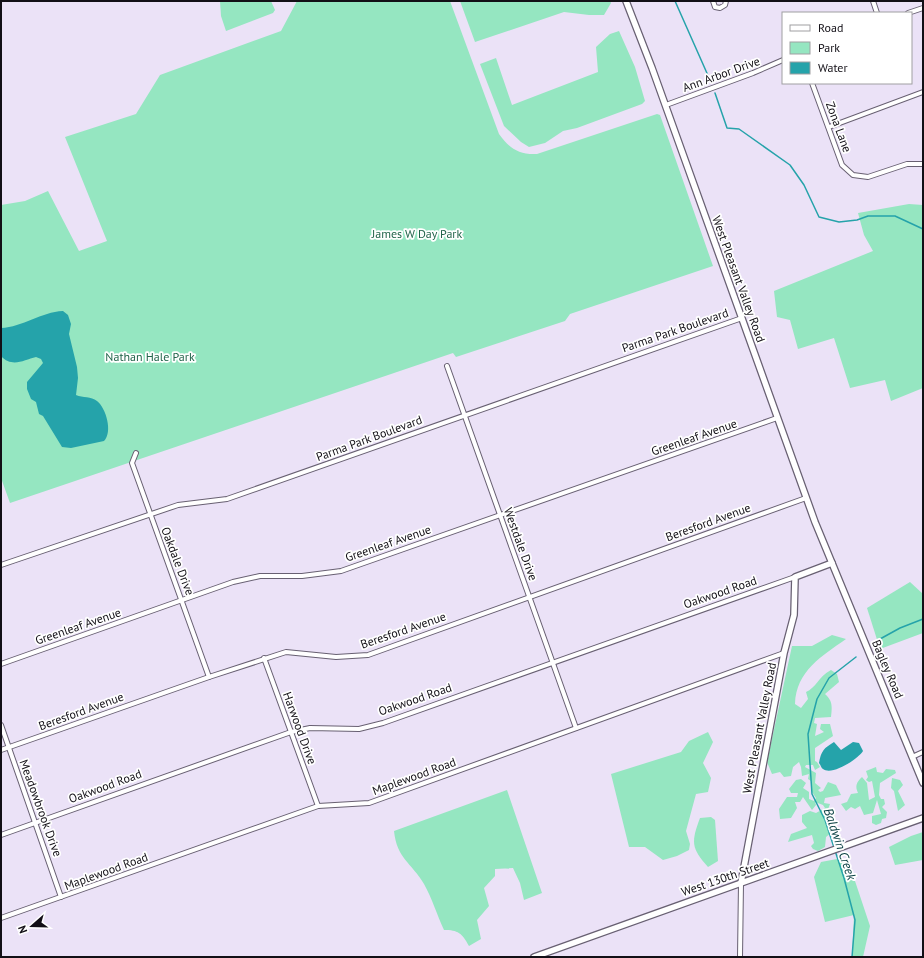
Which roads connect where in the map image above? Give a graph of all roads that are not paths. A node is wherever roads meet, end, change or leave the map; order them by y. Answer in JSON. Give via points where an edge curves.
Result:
{"nodes":[{"id":1,"x":626,"y":1,"type":"edge"},
{"id":2,"x":713,"y":1,"type":"edge"},
{"id":3,"x":726,"y":1,"type":"edge"},
{"id":4,"x":873,"y":1,"type":"edge"},
{"id":5,"x":923,"y":8,"type":"edge"},
{"id":6,"x":877,"y":12,"type":"edge"},
{"id":7,"x":911,"y":12,"type":"edge"},
{"id":8,"x":782,"y":60,"type":"edge"},
{"id":9,"x":812,"y":84,"type":"edge"},
{"id":10,"x":923,"y":92,"type":"edge"},
{"id":11,"x":666,"y":105,"type":"junction"},
{"id":12,"x":829,"y":127,"type":"junction"},
{"id":13,"x":923,"y":164,"type":"edge"},
{"id":14,"x":742,"y":318,"type":"junction"},
{"id":15,"x":447,"y":366,"type":"dead end"},
{"id":16,"x":463,"y":415,"type":"junction"},
{"id":17,"x":777,"y":418,"type":"junction"},
{"id":18,"x":136,"y":453,"type":"dead end"},
{"id":19,"x":806,"y":498,"type":"junction"},
{"id":20,"x":150,"y":514,"type":"junction"},
{"id":21,"x":499,"y":515,"type":"junction"},
{"id":22,"x":832,"y":564,"type":"junction"},
{"id":23,"x":1,"y":565,"type":"edge"},
{"id":24,"x":795,"y":578,"type":"junction"},
{"id":25,"x":529,"y":596,"type":"junction"},
{"id":26,"x":183,"y":600,"type":"junction"},
{"id":27,"x":784,"y":654,"type":"junction"},
{"id":28,"x":264,"y":658,"type":"junction"},
{"id":29,"x":554,"y":662,"type":"junction"},
{"id":30,"x":1,"y":664,"type":"edge"},
{"id":31,"x":209,"y":676,"type":"junction"},
{"id":32,"x":1,"y":725,"type":"edge"},
{"id":33,"x":576,"y":728,"type":"junction"},
{"id":34,"x":291,"y":732,"type":"junction"},
{"id":35,"x":9,"y":747,"type":"junction"},
{"id":36,"x":1,"y":750,"type":"edge"},
{"id":37,"x":923,"y":752,"type":"edge"},
{"id":38,"x":912,"y":757,"type":"junction"},
{"id":39,"x":923,"y":783,"type":"edge"},
{"id":40,"x":318,"y":806,"type":"junction"},
{"id":41,"x":923,"y":818,"type":"edge"},
{"id":42,"x":36,"y":823,"type":"junction"},
{"id":43,"x":1,"y":835,"type":"edge"},
{"id":44,"x":741,"y":883,"type":"junction"},
{"id":45,"x":61,"y":897,"type":"junction"},
{"id":46,"x":1,"y":918,"type":"edge"},
{"id":47,"x":534,"y":957,"type":"edge"},
{"id":48,"x":740,"y":957,"type":"edge"}],
"edges":[{"from":1,"to":11,"type":"main road","name":"West Pleasant Valley Road"},
{"from":2,"to":3,"type":"street","via":[[715,7],[720,8]]},
{"from":4,"to":6,"type":"street"},
{"from":5,"to":7,"type":"street"},
{"from":8,"to":11,"type":"street","name":"Ann Arbor Drive"},
{"from":9,"to":12,"type":"street","name":"Zona Lane"},
{"from":10,"to":12,"type":"street"},
{"from":11,"to":14,"type":"main road","name":"West Pleasant Valley Road"},
{"from":12,"to":13,"type":"street","name":"Zona Lane","via":[[842,165],[853,175],[868,177],[907,164]]},
{"from":14,"to":16,"type":"street","name":"Parma Park Boulevard"},
{"from":14,"to":17,"type":"main road","name":"West Pleasant Valley Road"},
{"from":15,"to":16,"type":"street","name":"Westdale Drive"},
{"from":16,"to":20,"type":"street","name":"Parma Park Boulevard","via":[[227,499],[178,505]]},
{"from":16,"to":21,"type":"street","name":"Westdale Drive"},
{"from":17,"to":19,"type":"main road","name":"West Pleasant Valley Road"},
{"from":17,"to":21,"type":"street","name":"Greenleaf Avenue"},
{"from":18,"to":20,"type":"street","name":"Oakdale Drive","via":[[132,464]]},
{"from":19,"to":22,"type":"main road","name":"West Pleasant Valley Road"},
{"from":19,"to":25,"type":"street","name":"Beresford Avenue"},
{"from":20,"to":23,"type":"street","name":"Parma Park Boulevard"},
{"from":20,"to":26,"type":"street","name":"Oakdale Drive"},
{"from":21,"to":25,"type":"street","name":"Westdale Drive"},
{"from":21,"to":26,"type":"street","name":"Greenleaf Avenue","via":[[341,571],[302,576],[260,576],[233,582]]},
{"from":22,"to":24,"type":"main road","name":"Oakwood Road"},
{"from":22,"to":38,"type":"main road","name":"Bagley Road"},
{"from":24,"to":27,"type":"main road","name":"West Pleasant Valley Road","via":[[794,615]]},
{"from":24,"to":29,"type":"street","name":"Oakwood Road"},
{"from":25,"to":28,"type":"street","name":"Beresford Avenue","via":[[368,655],[336,657],[286,652]]},
{"from":25,"to":29,"type":"street","name":"Westdale Drive"},
{"from":26,"to":30,"type":"street","name":"Greenleaf Avenue"},
{"from":26,"to":31,"type":"street","name":"Oakdale Drive"},
{"from":27,"to":33,"type":"street","name":"Maplewood Road"},
{"from":27,"to":44,"type":"main road","name":"West Pleasant Valley Road"},
{"from":28,"to":31,"type":"street","name":"Beresford Avenue"},
{"from":28,"to":34,"type":"street","name":"Harwood Drive"},
{"from":29,"to":33,"type":"street","name":"Westdale Drive"},
{"from":29,"to":34,"type":"street","name":"Oakwood Road","via":[[359,729],[310,728]]},
{"from":31,"to":35,"type":"street","name":"Beresford Avenue"},
{"from":32,"to":35,"type":"street","name":"Meadowbrook Drive"},
{"from":33,"to":40,"type":"street","name":"Maplewood Road","via":[[368,803]]},
{"from":34,"to":40,"type":"street","name":"Harwood Drive"},
{"from":34,"to":42,"type":"street","name":"Oakwood Road"},
{"from":35,"to":36,"type":"street","name":"Beresford Avenue"},
{"from":35,"to":42,"type":"street","name":"Meadowbrook Drive"},
{"from":37,"to":38,"type":"street"},
{"from":38,"to":39,"type":"main road","name":"Bagley Road"},
{"from":40,"to":45,"type":"street","name":"Maplewood Road"},
{"from":41,"to":44,"type":"main road","name":"West 130th Street"},
{"from":42,"to":43,"type":"street","name":"Oakwood Road"},
{"from":42,"to":45,"type":"street","name":"Meadowbrook Drive"},
{"from":44,"to":47,"type":"main road","name":"West 130th Street"},
{"from":44,"to":48,"type":"street"},
{"from":45,"to":46,"type":"street","name":"Maplewood Road"}]}
